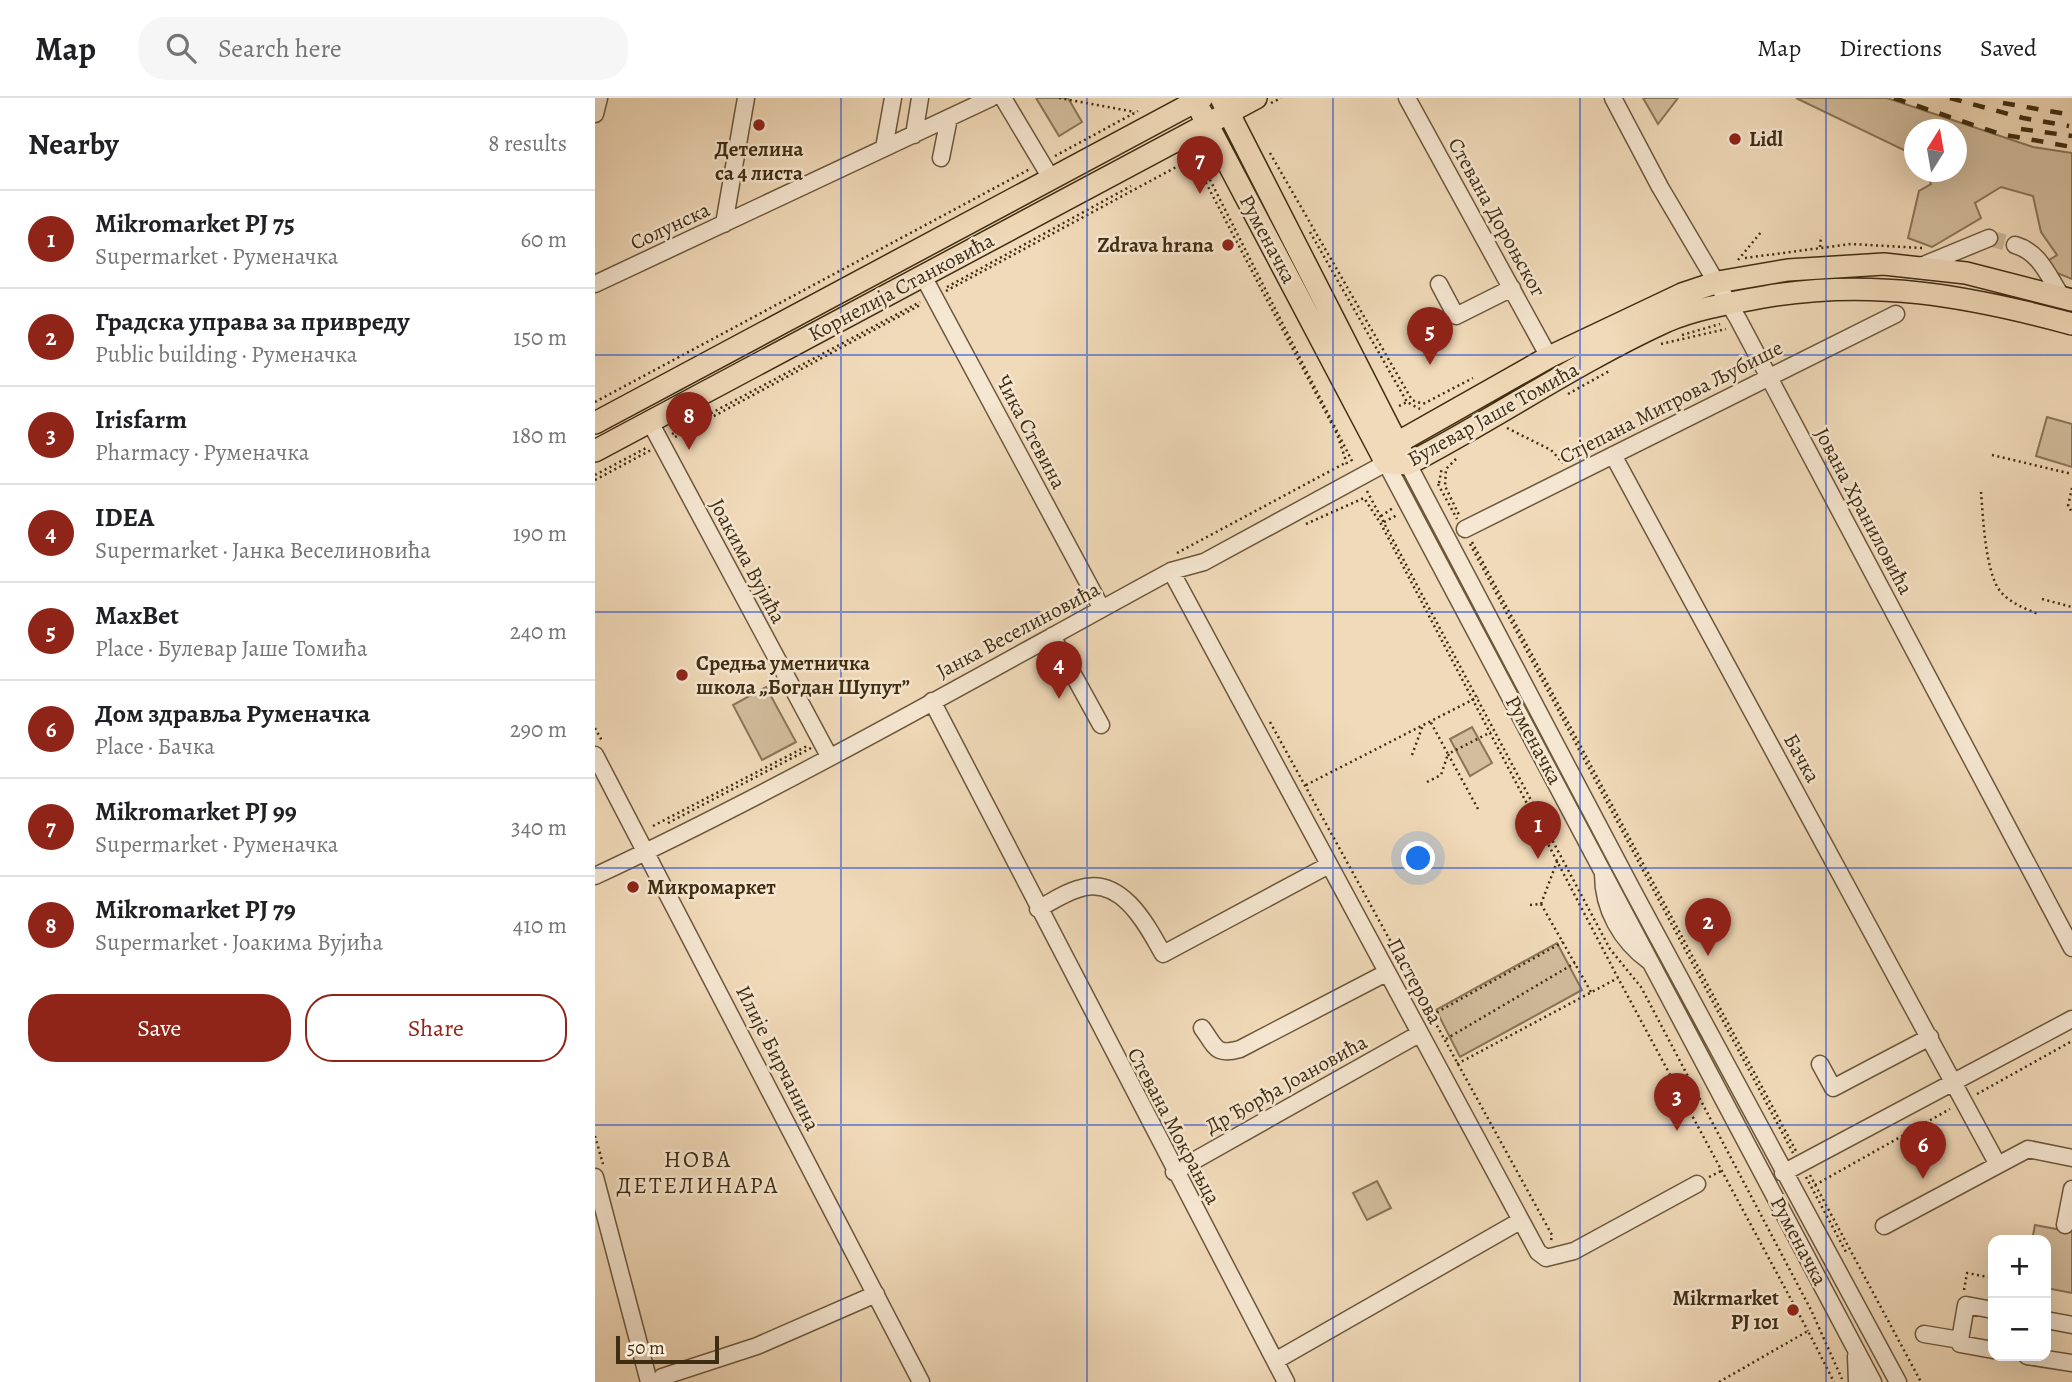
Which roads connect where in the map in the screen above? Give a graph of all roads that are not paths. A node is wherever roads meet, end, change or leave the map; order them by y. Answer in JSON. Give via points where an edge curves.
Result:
{"nodes":[{"id":1,"x":599,"y":98,"type":"edge"},
{"id":2,"x":746,"y":98,"type":"edge"},
{"id":3,"x":893,"y":98,"type":"edge"},
{"id":4,"x":920,"y":98,"type":"edge"},
{"id":5,"x":992,"y":98,"type":"edge"},
{"id":6,"x":1003,"y":98,"type":"edge"},
{"id":7,"x":1256,"y":98,"type":"edge"},
{"id":8,"x":1408,"y":98,"type":"edge"},
{"id":9,"x":1613,"y":98,"type":"edge"},
{"id":10,"x":1197,"y":99,"type":"edge"},
{"id":11,"x":1225,"y":105,"type":"edge"},
{"id":12,"x":595,"y":114,"type":"edge"},
{"id":13,"x":949,"y":118,"type":"junction"},
{"id":14,"x":1207,"y":124,"type":"junction"},
{"id":15,"x":914,"y":135,"type":"junction"},
{"id":16,"x":884,"y":148,"type":"junction"},
{"id":17,"x":941,"y":158,"type":"dead end"},
{"id":18,"x":1047,"y":171,"type":"junction"},
{"id":19,"x":724,"y":224,"type":"junction"},
{"id":20,"x":1989,"y":238,"type":"tunnel mouth"},
{"id":21,"x":2015,"y":245,"type":"tunnel mouth"},
{"id":22,"x":1921,"y":266,"type":"junction"},
{"id":23,"x":923,"y":276,"type":"junction"},
{"id":24,"x":1718,"y":282,"type":"junction"},
{"id":25,"x":595,"y":284,"type":"edge"},
{"id":26,"x":1439,"y":284,"type":"dead end"},
{"id":27,"x":1512,"y":288,"type":"junction"},
{"id":28,"x":2067,"y":298,"type":"edge"},
{"id":29,"x":1729,"y":302,"type":"junction"},
{"id":30,"x":1896,"y":314,"type":"dead end"},
{"id":31,"x":2072,"y":324,"type":"edge"},
{"id":32,"x":1549,"y":357,"type":"junction"},
{"id":33,"x":1769,"y":376,"type":"junction"},
{"id":34,"x":595,"y":423,"type":"edge"},
{"id":35,"x":657,"y":435,"type":"junction"},
{"id":36,"x":1397,"y":443,"type":"junction"},
{"id":37,"x":595,"y":451,"type":"edge"},
{"id":38,"x":1613,"y":455,"type":"junction"},
{"id":39,"x":1386,"y":463,"type":"junction"},
{"id":40,"x":1408,"y":464,"type":"junction"},
{"id":41,"x":1464,"y":531,"type":"road end"},
{"id":42,"x":1171,"y":571,"type":"junction"},
{"id":43,"x":1102,"y":609,"type":"junction"},
{"id":44,"x":1052,"y":636,"type":"junction"},
{"id":45,"x":932,"y":701,"type":"junction"},
{"id":46,"x":1101,"y":725,"type":"dead end"},
{"id":47,"x":825,"y":749,"type":"junction"},
{"id":48,"x":595,"y":755,"type":"edge"},
{"id":49,"x":648,"y":852,"type":"junction"},
{"id":50,"x":1329,"y":865,"type":"junction"},
{"id":51,"x":595,"y":876,"type":"edge"},
{"id":52,"x":1038,"y":909,"type":"junction"},
{"id":53,"x":2072,"y":948,"type":"edge"},
{"id":54,"x":1386,"y":973,"type":"junction"},
{"id":55,"x":2072,"y":1019,"type":"edge"},
{"id":56,"x":1202,"y":1028,"type":"dead end"},
{"id":57,"x":1419,"y":1034,"type":"junction"},
{"id":58,"x":1930,"y":1037,"type":"junction"},
{"id":59,"x":1820,"y":1064,"type":"dead end"},
{"id":60,"x":1954,"y":1082,"type":"junction"},
{"id":61,"x":2072,"y":1158,"type":"edge"},
{"id":62,"x":1998,"y":1165,"type":"junction"},
{"id":63,"x":1174,"y":1172,"type":"junction"},
{"id":64,"x":1783,"y":1173,"type":"junction"},
{"id":65,"x":595,"y":1177,"type":"edge"},
{"id":66,"x":1697,"y":1184,"type":"dead end"},
{"id":67,"x":2072,"y":1189,"type":"edge"},
{"id":68,"x":1520,"y":1221,"type":"junction"},
{"id":69,"x":1884,"y":1226,"type":"dead end"},
{"id":70,"x":2065,"y":1226,"type":"dead end"},
{"id":71,"x":876,"y":1294,"type":"junction"},
{"id":72,"x":1988,"y":1309,"type":"edge"},
{"id":73,"x":2051,"y":1321,"type":"edge"},
{"id":74,"x":2072,"y":1325,"type":"edge"},
{"id":75,"x":1924,"y":1334,"type":"dead end"},
{"id":76,"x":1960,"y":1340,"type":"junction"},
{"id":77,"x":1988,"y":1349,"type":"edge"},
{"id":78,"x":1856,"y":1354,"type":"junction"},
{"id":79,"x":2051,"y":1360,"type":"edge"},
{"id":80,"x":1275,"y":1361,"type":"junction"},
{"id":81,"x":2072,"y":1363,"type":"edge"},
{"id":82,"x":656,"y":1379,"type":"edge"},
{"id":83,"x":921,"y":1382,"type":"edge"},
{"id":84,"x":1286,"y":1382,"type":"edge"},
{"id":85,"x":1857,"y":1382,"type":"edge"},
{"id":86,"x":1874,"y":1382,"type":"edge"},
{"id":87,"x":1898,"y":1382,"type":"edge"}],
"edges":[{"from":1,"to":12,"type":"street"},
{"from":2,"to":19,"type":"street"},
{"from":3,"to":16,"type":"street"},
{"from":4,"to":15,"type":"street"},
{"from":5,"to":13,"type":"street","name":"Солунска"},
{"from":6,"to":18,"type":"street"},
{"from":7,"to":11,"type":"main road","name":"Корнелија Станковића"},
{"from":8,"to":27,"type":"street","name":"Стевана Дороњског"},
{"from":9,"to":24,"type":"street","name":"Јована Храниловића"},
{"from":10,"to":14,"type":"main road","name":"Руменачка"},
{"from":10,"to":18,"type":"main road","name":"Корнелија Станковића"},
{"from":11,"to":14,"type":"main road","name":"Корнелија Станковића"},
{"from":11,"to":36,"type":"main road","name":"Руменачка"},
{"from":13,"to":15,"type":"street","name":"Солунска"},
{"from":13,"to":17,"type":"street"},
{"from":14,"to":23,"type":"main road","name":"Корнелија Станковића"},
{"from":14,"to":39,"type":"main road","name":"Руменачка"},
{"from":15,"to":16,"type":"street","name":"Солунска"},
{"from":16,"to":19,"type":"street","name":"Солунска"},
{"from":18,"to":34,"type":"main road","name":"Корнелија Станковића"},
{"from":19,"to":25,"type":"street","name":"Солунска"},
{"from":20,"to":22,"type":"street"},
{"from":21,"to":28,"type":"street","via":[[2033,253]]},
{"from":22,"to":24,"type":"main road","name":"Булевар Јаше Томића","via":[[1834,265]]},
{"from":22,"to":28,"type":"main road","name":"Булевар Јаше Томића"},
{"from":23,"to":35,"type":"main road","name":"Корнелија Станковића"},
{"from":23,"to":43,"type":"street","name":"Чика Стевина"},
{"from":24,"to":29,"type":"street","name":"Јована Храниловића"},
{"from":24,"to":32,"type":"main road","name":"Булевар Јаше Томића","via":[[1662,303]]},
{"from":26,"to":27,"type":"street","via":[[1456,316]]},
{"from":27,"to":32,"type":"street","name":"Стевана Дороњског"},
{"from":29,"to":31,"type":"main road","name":"Булевар Јаше Томића","via":[[1821,289],[1875,287],[1984,300]]},
{"from":29,"to":33,"type":"street","name":"Јована Храниловића"},
{"from":29,"to":40,"type":"main road","name":"Булевар Јаше Томића","via":[[1656,327]]},
{"from":30,"to":33,"type":"street","name":"Стјепана Митрова Љубише"},
{"from":32,"to":36,"type":"main road","name":"Булевар Јаше Томића"},
{"from":33,"to":38,"type":"street","name":"Стјепана Митрова Љубише"},
{"from":33,"to":53,"type":"street","name":"Јована Храниловића"},
{"from":35,"to":37,"type":"main road","name":"Корнелија Станковића"},
{"from":35,"to":47,"type":"street","name":"Јоакима Вујића"},
{"from":36,"to":39,"type":"main road","name":"Булевар Јаше Томића"},
{"from":36,"to":40,"type":"main road","name":"Руменачка"},
{"from":38,"to":41,"type":"street","name":"Стјепана Митрова Љубише"},
{"from":38,"to":58,"type":"street","name":"Бачка"},
{"from":39,"to":40,"type":"main road","name":"Булевар Јаше Томића"},
{"from":39,"to":42,"type":"street","name":"Јанка Веселиновића","via":[[1355,474],[1204,562]]},
{"from":39,"to":78,"type":"street","name":"Руменачка"},
{"from":40,"to":64,"type":"street","name":"Руменачка"},
{"from":42,"to":43,"type":"street","name":"Јанка Веселиновића"},
{"from":42,"to":50,"type":"street","name":"Пастерова"},
{"from":43,"to":44,"type":"street","name":"Јанка Веселиновића"},
{"from":44,"to":45,"type":"street","name":"Јанка Веселиновића"},
{"from":44,"to":46,"type":"street"},
{"from":45,"to":47,"type":"street","name":"Јанка Веселиновића"},
{"from":45,"to":52,"type":"street","name":"Стевана Мокрањца"},
{"from":47,"to":49,"type":"street","name":"Јанка Веселиновића"},
{"from":48,"to":49,"type":"street","name":"Илије Бирчанина"},
{"from":49,"to":51,"type":"street","name":"Јанка Веселиновића"},
{"from":49,"to":71,"type":"street","name":"Илије Бирчанина"},
{"from":50,"to":52,"type":"street","via":[[1163,954],[1137,912],[1110,889],[1077,889]]},
{"from":50,"to":54,"type":"street","name":"Пастерова"},
{"from":52,"to":63,"type":"street","name":"Стевана Мокрањца"},
{"from":54,"to":56,"type":"street","via":[[1224,1054]]},
{"from":54,"to":57,"type":"street","name":"Пастерова"},
{"from":55,"to":60,"type":"street"},
{"from":57,"to":63,"type":"street","name":"Др Ђорђа Јоановића"},
{"from":57,"to":68,"type":"street","name":"Пастерова"},
{"from":58,"to":59,"type":"street","via":[[1833,1088]]},
{"from":58,"to":60,"type":"street","name":"Бачка"},
{"from":60,"to":62,"type":"street","name":"Бачка"},
{"from":60,"to":64,"type":"street"},
{"from":61,"to":62,"type":"street","via":[[2028,1149]]},
{"from":62,"to":69,"type":"street"},
{"from":63,"to":80,"type":"street","name":"Стевана Мокрањца"},
{"from":64,"to":87,"type":"street","name":"Руменачка"},
{"from":65,"to":82,"type":"street"},
{"from":66,"to":68,"type":"street","name":"Пастерова","via":[[1574,1251],[1546,1258]]},
{"from":67,"to":70,"type":"street"},
{"from":68,"to":80,"type":"street"},
{"from":71,"to":82,"type":"street","via":[[757,1346]]},
{"from":71,"to":83,"type":"street","name":"Илије Бирчанина"},
{"from":72,"to":76,"type":"street","via":[[1966,1305]]},
{"from":73,"to":74,"type":"street"},
{"from":75,"to":76,"type":"street"},
{"from":76,"to":77,"type":"street","via":[[1960,1344]]},
{"from":78,"to":85,"type":"street"},
{"from":78,"to":86,"type":"street","name":"Руменачка"},
{"from":79,"to":81,"type":"street"},
{"from":80,"to":84,"type":"street","name":"Стевана Мокрањца"}]}
